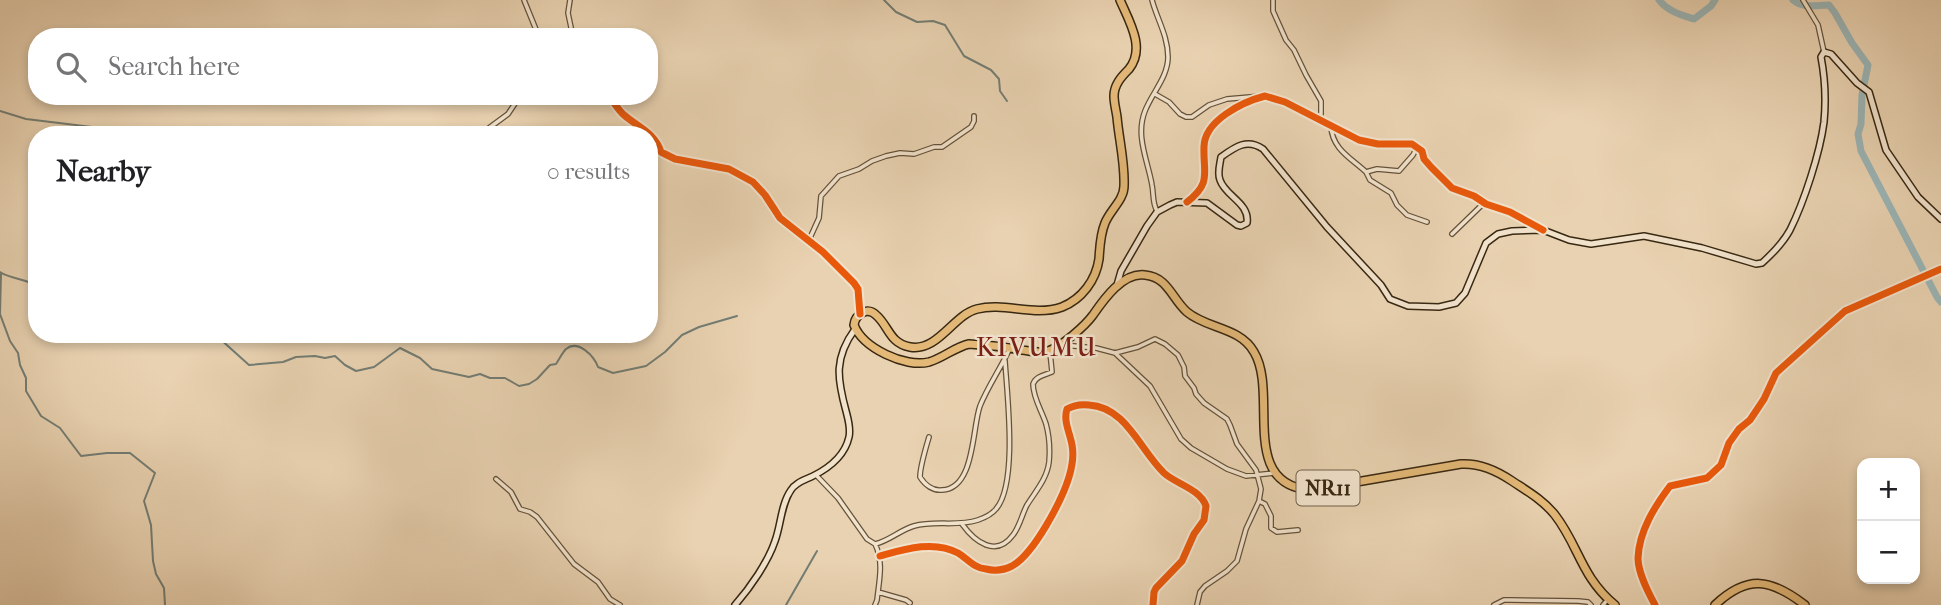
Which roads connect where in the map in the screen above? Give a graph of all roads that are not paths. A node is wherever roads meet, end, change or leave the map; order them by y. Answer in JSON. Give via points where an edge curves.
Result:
{"nodes":[{"id":1,"x":524,"y":0,"type":"edge"},
{"id":2,"x":570,"y":0,"type":"edge"},
{"id":3,"x":1120,"y":0,"type":"edge"},
{"id":4,"x":1152,"y":0,"type":"edge"},
{"id":5,"x":1273,"y":0,"type":"edge"},
{"id":6,"x":1803,"y":0,"type":"edge"},
{"id":7,"x":535,"y":28,"type":"edge"},
{"id":8,"x":571,"y":28,"type":"edge"},
{"id":9,"x":1825,"y":52,"type":"junction"},
{"id":10,"x":1155,"y":94,"type":"junction"},
{"id":11,"x":1265,"y":96,"type":"junction"},
{"id":12,"x":514,"y":105,"type":"edge"},
{"id":13,"x":616,"y":105,"type":"edge"},
{"id":14,"x":974,"y":116,"type":"dead end"},
{"id":15,"x":1319,"y":119,"type":"junction"},
{"id":16,"x":492,"y":126,"type":"edge"},
{"id":17,"x":638,"y":126,"type":"edge"},
{"id":18,"x":1331,"y":127,"type":"junction"},
{"id":19,"x":658,"y":145,"type":"edge"},
{"id":20,"x":1417,"y":147,"type":"junction"},
{"id":21,"x":1366,"y":172,"type":"junction"},
{"id":22,"x":1187,"y":202,"type":"junction"},
{"id":23,"x":1484,"y":203,"type":"junction"},
{"id":24,"x":1157,"y":212,"type":"junction"},
{"id":25,"x":1941,"y":219,"type":"edge"},
{"id":26,"x":1427,"y":222,"type":"dead end"},
{"id":27,"x":1543,"y":230,"type":"junction"},
{"id":28,"x":1452,"y":234,"type":"dead end"},
{"id":29,"x":809,"y":240,"type":"junction"},
{"id":30,"x":1941,"y":269,"type":"edge"},
{"id":31,"x":1116,"y":288,"type":"junction"},
{"id":32,"x":860,"y":314,"type":"junction"},
{"id":33,"x":855,"y":329,"type":"junction"},
{"id":34,"x":1061,"y":344,"type":"junction"},
{"id":35,"x":1010,"y":348,"type":"junction"},
{"id":36,"x":1049,"y":351,"type":"junction"},
{"id":37,"x":1115,"y":353,"type":"junction"},
{"id":38,"x":1005,"y":361,"type":"junction"},
{"id":39,"x":929,"y":437,"type":"dead end"},
{"id":40,"x":1274,"y":473,"type":"junction"},
{"id":41,"x":816,"y":475,"type":"junction"},
{"id":42,"x":1257,"y":476,"type":"junction"},
{"id":43,"x":496,"y":479,"type":"dead end"},
{"id":44,"x":1259,"y":501,"type":"junction"},
{"id":45,"x":962,"y":524,"type":"junction"},
{"id":46,"x":1297,"y":530,"type":"dead end"},
{"id":47,"x":875,"y":544,"type":"junction"},
{"id":48,"x":880,"y":556,"type":"junction"},
{"id":49,"x":878,"y":592,"type":"junction"},
{"id":50,"x":1606,"y":602,"type":"edge"},
{"id":51,"x":910,"y":603,"type":"dead end"},
{"id":52,"x":620,"y":605,"type":"edge"},
{"id":53,"x":735,"y":605,"type":"edge"},
{"id":54,"x":874,"y":605,"type":"edge"},
{"id":55,"x":1153,"y":605,"type":"edge"},
{"id":56,"x":1197,"y":605,"type":"edge"},
{"id":57,"x":1494,"y":605,"type":"edge"},
{"id":58,"x":1591,"y":605,"type":"edge"},
{"id":59,"x":1615,"y":605,"type":"edge"},
{"id":60,"x":1655,"y":605,"type":"edge"},
{"id":61,"x":1715,"y":605,"type":"edge"},
{"id":62,"x":1805,"y":605,"type":"edge"}],
"edges":[{"from":1,"to":7,"type":"street"},
{"from":2,"to":8,"type":"street"},
{"from":3,"to":32,"type":"highway","via":[[1137,49],[1114,93],[1124,188],[1105,222],[1096,273],[1086,289],[1055,309],[976,309],[932,342],[913,347],[894,339],[873,312]]},
{"from":4,"to":10,"type":"street","via":[[1168,56]]},
{"from":5,"to":15,"type":"street","via":[[1286,40],[1321,101]]},
{"from":6,"to":9,"type":"street","via":[[1818,25]]},
{"from":9,"to":25,"type":"main road","via":[[1871,96],[1886,150],[1918,197]]},
{"from":9,"to":27,"type":"main road","via":[[1821,57],[1825,80],[1819,147],[1789,232],[1762,262],[1644,236],[1591,244]]},
{"from":10,"to":11,"type":"street","via":[[1186,117],[1227,99]]},
{"from":10,"to":24,"type":"street","via":[[1142,128]]},
{"from":11,"to":15,"type":"street"},
{"from":11,"to":22,"type":"street","via":[[1210,127],[1202,187]]},
{"from":12,"to":16,"type":"street"},
{"from":13,"to":17,"type":"street"},
{"from":14,"to":29,"type":"street","via":[[971,127],[942,147],[886,156],[839,176],[821,196],[819,218]]},
{"from":15,"to":18,"type":"street"},
{"from":18,"to":20,"type":"street","via":[[1368,143]]},
{"from":18,"to":21,"type":"street","via":[[1335,144]]},
{"from":19,"to":29,"type":"street","via":[[661,152],[722,166],[753,182],[780,218]]},
{"from":20,"to":21,"type":"street","via":[[1399,171]]},
{"from":20,"to":23,"type":"street","via":[[1452,188]]},
{"from":21,"to":26,"type":"street","via":[[1370,180],[1391,193],[1407,215]]},
{"from":22,"to":24,"type":"main road"},
{"from":22,"to":27,"type":"main road","via":[[1207,203],[1237,225],[1245,225],[1248,217],[1242,206],[1220,181],[1220,161],[1238,145],[1259,146],[1390,299],[1413,307],[1456,303],[1493,236]]},
{"from":23,"to":27,"type":"street"},
{"from":23,"to":28,"type":"street"},
{"from":24,"to":31,"type":"main road","via":[[1121,271]]},
{"from":29,"to":32,"type":"street","via":[[856,285]]},
{"from":30,"to":60,"type":"street","via":[[1844,311],[1776,373],[1750,420],[1729,443],[1721,465],[1707,478],[1670,486],[1654,509],[1638,558]]},
{"from":31,"to":34,"type":"highway","number":"NR11"},
{"from":31,"to":40,"type":"highway","number":"NR11","via":[[1137,274],[1155,277],[1187,312],[1236,335],[1253,349],[1260,370],[1267,457]]},
{"from":32,"to":33,"type":"highway"},
{"from":33,"to":35,"type":"highway","via":[[885,354],[909,363],[931,361],[969,344]]},
{"from":33,"to":41,"type":"main road","via":[[838,360],[850,436],[833,464]]},
{"from":34,"to":36,"type":"highway","number":"NR11"},
{"from":34,"to":37,"type":"street"},
{"from":35,"to":36,"type":"highway"},
{"from":35,"to":38,"type":"street"},
{"from":36,"to":45,"type":"street","via":[[1052,372],[1033,384],[1048,443],[1049,465],[1040,486],[1005,543],[983,545]]},
{"from":37,"to":42,"type":"street","via":[[1150,386],[1185,444],[1237,473]]},
{"from":37,"to":42,"type":"street","via":[[1155,339],[1178,355],[1196,394],[1227,419]]},
{"from":38,"to":39,"type":"street","via":[[980,406],[968,466],[949,489],[934,489],[920,477]]},
{"from":38,"to":45,"type":"street","via":[[1007,487],[992,512]]},
{"from":40,"to":42,"type":"street"},
{"from":40,"to":50,"type":"highway","number":"NR11","via":[[1290,485],[1310,491],[1461,464],[1490,468],[1548,507]]},
{"from":41,"to":47,"type":"street"},
{"from":41,"to":53,"type":"main road","via":[[791,488],[775,542]]},
{"from":42,"to":44,"type":"street"},
{"from":43,"to":52,"type":"street","via":[[511,492],[520,509],[537,517],[574,564]]},
{"from":44,"to":46,"type":"street","via":[[1265,504],[1271,528],[1277,532]]},
{"from":44,"to":56,"type":"street","via":[[1237,561],[1205,586]]},
{"from":45,"to":47,"type":"street","via":[[915,526]]},
{"from":47,"to":48,"type":"street"},
{"from":48,"to":49,"type":"street"},
{"from":48,"to":55,"type":"street","via":[[929,546],[958,553],[979,568],[1012,566],[1044,530],[1069,478],[1073,448],[1067,409],[1097,406],[1116,415],[1166,475],[1200,496],[1206,506],[1204,520],[1182,561],[1156,588]]},
{"from":49,"to":51,"type":"street"},
{"from":49,"to":54,"type":"street"},
{"from":50,"to":59,"type":"highway","number":"NR11"},
{"from":57,"to":58,"type":"street","via":[[1510,600]]},
{"from":61,"to":62,"type":"highway","via":[[1734,589],[1762,584],[1782,589]]}]}
